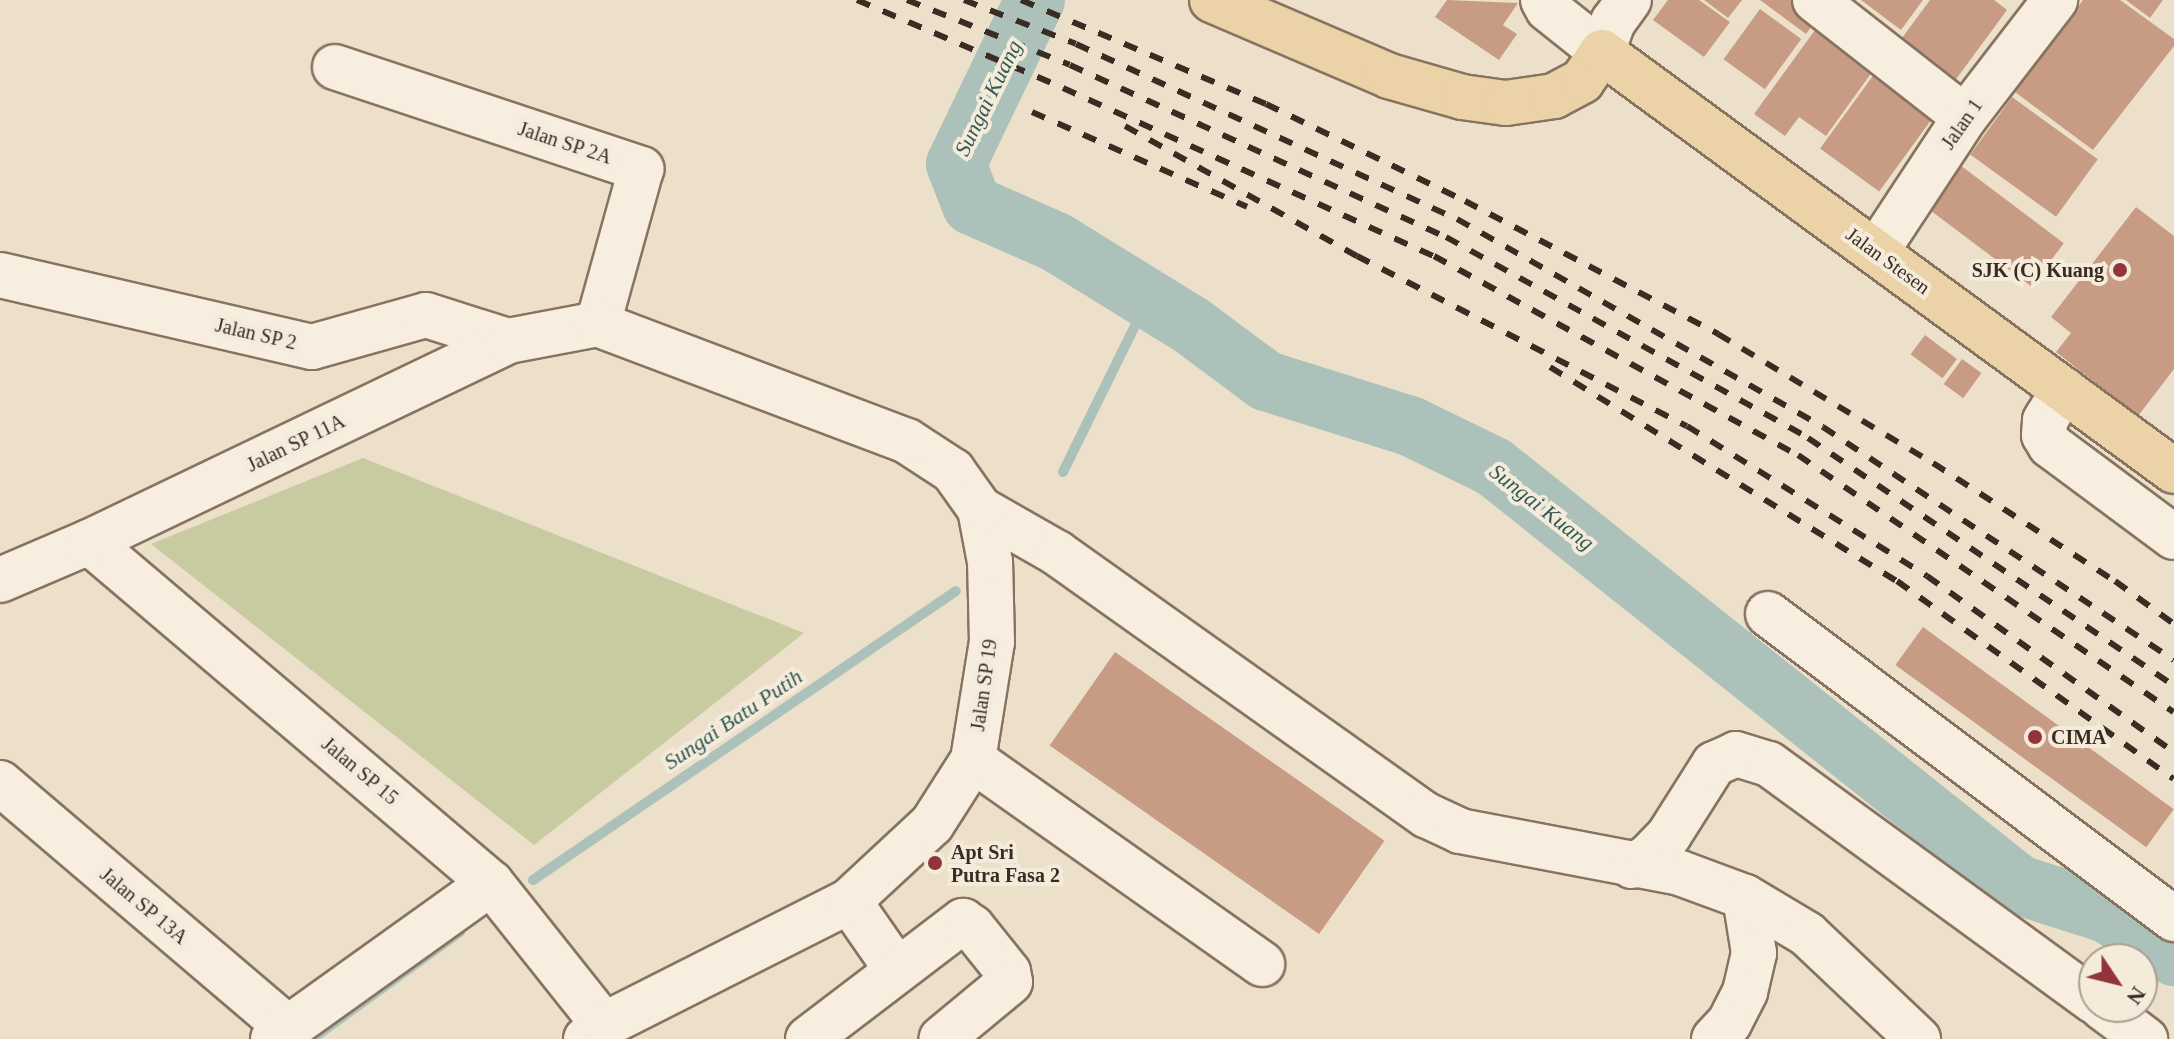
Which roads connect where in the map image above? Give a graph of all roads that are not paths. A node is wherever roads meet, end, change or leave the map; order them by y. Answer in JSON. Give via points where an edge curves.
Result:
{"nodes":[{"id":1,"x":1212,"y":0,"type":"edge"},
{"id":2,"x":1543,"y":0,"type":"edge"},
{"id":3,"x":1629,"y":0,"type":"edge"},
{"id":4,"x":1815,"y":0,"type":"edge"},
{"id":5,"x":2055,"y":0,"type":"edge"},
{"id":6,"x":1602,"y":52,"type":"junction"},
{"id":7,"x":335,"y":67,"type":"dead end"},
{"id":8,"x":1965,"y":117,"type":"junction"},
{"id":9,"x":1876,"y":252,"type":"junction"},
{"id":10,"x":0,"y":275,"type":"edge"},
{"id":11,"x":598,"y":324,"type":"junction"},
{"id":12,"x":508,"y":341,"type":"junction"},
{"id":13,"x":2064,"y":390,"type":"junction"},
{"id":14,"x":2174,"y":471,"type":"edge"},
{"id":15,"x":980,"y":509,"type":"junction"},
{"id":16,"x":2174,"y":537,"type":"edge"},
{"id":17,"x":89,"y":542,"type":"junction"},
{"id":18,"x":0,"y":580,"type":"edge"},
{"id":19,"x":1768,"y":614,"type":"dead end"},
{"id":20,"x":973,"y":760,"type":"junction"},
{"id":21,"x":0,"y":783,"type":"edge"},
{"id":22,"x":1632,"y":866,"type":"junction"},
{"id":23,"x":491,"y":883,"type":"junction"},
{"id":24,"x":1745,"y":897,"type":"junction"},
{"id":25,"x":849,"y":901,"type":"junction"},
{"id":26,"x":2174,"y":919,"type":"edge"},
{"id":27,"x":1262,"y":964,"type":"dead end"},
{"id":28,"x":897,"y":970,"type":"junction"},
{"id":29,"x":2078,"y":989,"type":"edge"},
{"id":30,"x":2124,"y":1023,"type":"edge"},
{"id":31,"x":595,"y":1032,"type":"edge"},
{"id":32,"x":280,"y":1034,"type":"edge"},
{"id":33,"x":808,"y":1039,"type":"edge"},
{"id":34,"x":941,"y":1039,"type":"edge"},
{"id":35,"x":1714,"y":1039,"type":"edge"},
{"id":36,"x":1918,"y":1039,"type":"edge"},
{"id":37,"x":2145,"y":1039,"type":"edge"}],
"edges":[{"from":1,"to":6,"type":"main road","via":[[1389,76],[1462,97],[1506,103],[1554,96],[1582,81]]},
{"from":2,"to":6,"type":"street"},
{"from":3,"to":6,"type":"street","via":[[1613,22]]},
{"from":4,"to":8,"type":"street"},
{"from":5,"to":8,"type":"street","name":"Jalan 1"},
{"from":6,"to":9,"type":"main road","name":"Jalan Stesen"},
{"from":7,"to":11,"type":"street","name":"Jalan SP 2A","via":[[641,169]]},
{"from":8,"to":9,"type":"street","name":"Jalan 1"},
{"from":9,"to":13,"type":"main road","name":"Jalan Stesen"},
{"from":10,"to":12,"type":"street","name":"Jalan SP 2","via":[[312,347],[426,315]]},
{"from":11,"to":12,"type":"street","name":"Jalan SP 11A"},
{"from":11,"to":15,"type":"street","name":"Jalan SP 19","via":[[907,441],[953,471]]},
{"from":12,"to":17,"type":"street","name":"Jalan SP 11A"},
{"from":13,"to":14,"type":"main road","name":"Jalan Stesen"},
{"from":13,"to":16,"type":"street","via":[[2045,421],[2050,445]]},
{"from":15,"to":20,"type":"street","name":"Jalan SP 19","via":[[990,562],[992,642]]},
{"from":15,"to":22,"type":"street","via":[[1057,553],[1426,815],[1460,831]]},
{"from":17,"to":18,"type":"street","name":"Jalan SP 11A"},
{"from":17,"to":23,"type":"street","name":"Jalan SP 15"},
{"from":19,"to":26,"type":"street"},
{"from":20,"to":25,"type":"street","name":"Jalan SP 19","via":[[932,824]]},
{"from":20,"to":27,"type":"street"},
{"from":21,"to":32,"type":"street","name":"Jalan SP 13A"},
{"from":22,"to":24,"type":"street","via":[[1680,873]]},
{"from":22,"to":29,"type":"street","via":[[1669,835],[1714,764],[1736,754],[1769,764]]},
{"from":23,"to":31,"type":"street","name":"Jalan SP 15"},
{"from":23,"to":32,"type":"street"},
{"from":24,"to":35,"type":"street","via":[[1754,953],[1745,992]]},
{"from":24,"to":36,"type":"street","via":[[1807,934]]},
{"from":25,"to":28,"type":"street"},
{"from":25,"to":31,"type":"street","name":"Jalan SP 19"},
{"from":28,"to":33,"type":"street"},
{"from":28,"to":34,"type":"street","via":[[963,921],[1008,972],[1010,982],[1004,991]]},
{"from":30,"to":37,"type":"street"}]}
